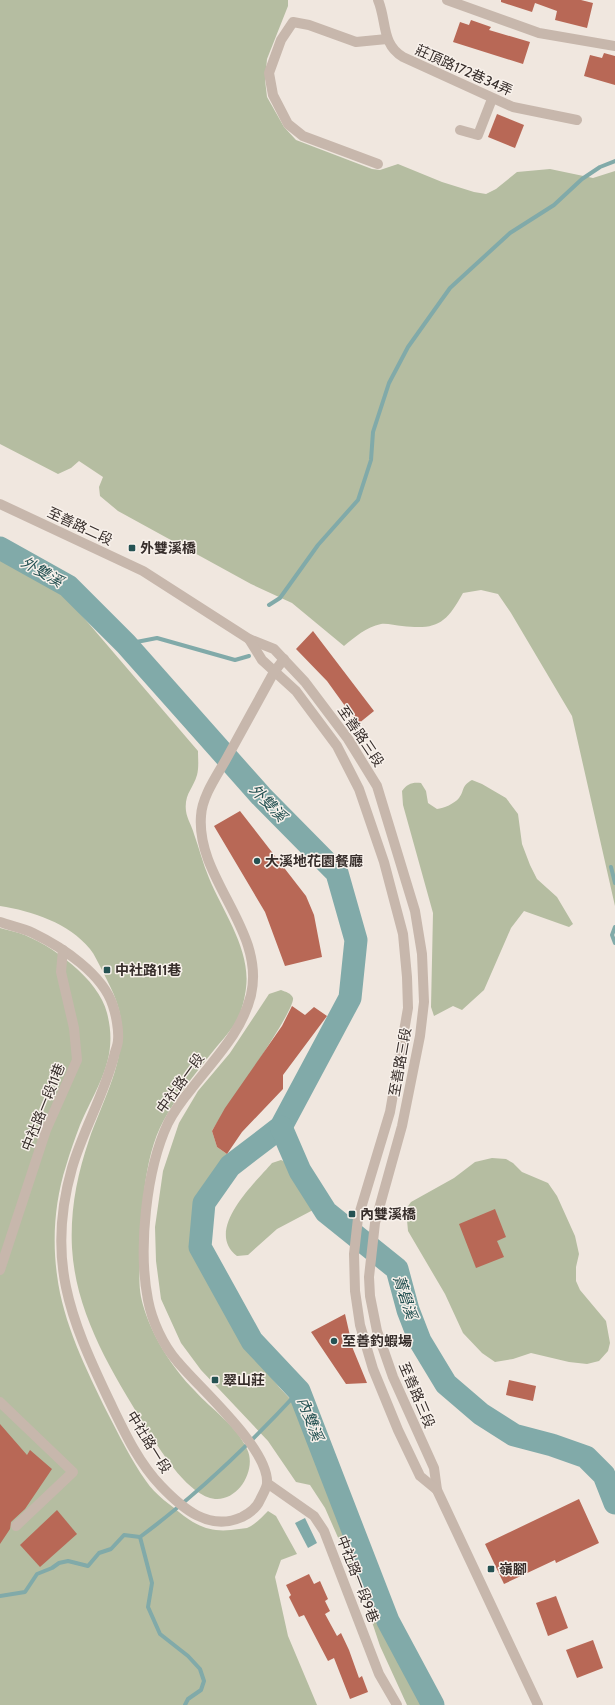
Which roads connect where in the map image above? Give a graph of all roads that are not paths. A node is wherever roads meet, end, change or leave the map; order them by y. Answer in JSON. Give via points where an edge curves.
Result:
{"nodes":[{"id":1,"x":378,"y":0,"type":"edge"},
{"id":2,"x":447,"y":0,"type":"edge"},
{"id":3,"x":387,"y":39,"type":"junction"},
{"id":4,"x":615,"y":46,"type":"edge"},
{"id":5,"x":492,"y":99,"type":"junction"},
{"id":6,"x":577,"y":120,"type":"dead end"},
{"id":7,"x":460,"y":130,"type":"dead end"},
{"id":8,"x":378,"y":164,"type":"dead end"},
{"id":9,"x":0,"y":504,"type":"edge"},
{"id":10,"x":249,"y":640,"type":"junction"},
{"id":11,"x":284,"y":659,"type":"junction"},
{"id":12,"x":274,"y":672,"type":"junction"},
{"id":13,"x":0,"y":922,"type":"edge"},
{"id":14,"x":63,"y":950,"type":"junction"},
{"id":15,"x":0,"y":1270,"type":"edge"},
{"id":16,"x":0,"y":1402,"type":"edge"},
{"id":17,"x":267,"y":1483,"type":"junction"},
{"id":18,"x":437,"y":1490,"type":"junction"},
{"id":19,"x":16,"y":1526,"type":"dead end"},
{"id":20,"x":397,"y":1705,"type":"edge"},
{"id":21,"x":538,"y":1705,"type":"edge"}],
"edges":[{"from":1,"to":3,"type":"street","name":"莊頂路172巷34弄","via":[[383,12]]},
{"from":2,"to":4,"type":"street","via":[[539,33]]},
{"from":3,"to":5,"type":"street","name":"莊頂路172巷34弄","via":[[393,52]]},
{"from":3,"to":8,"type":"street","via":[[356,42],[293,22],[281,40],[269,73],[273,95],[288,124],[302,136]]},
{"from":5,"to":6,"type":"street","name":"莊頂路172巷34弄","via":[[513,107]]},
{"from":5,"to":7,"type":"street","via":[[478,135]]},
{"from":9,"to":10,"type":"street","name":"至善路二段","via":[[143,571]]},
{"from":10,"to":11,"type":"street","name":"至善路二段","via":[[274,649]]},
{"from":10,"to":12,"type":"street","name":"至善路二段","via":[[262,660]]},
{"from":11,"to":12,"type":"street"},
{"from":11,"to":18,"type":"street","name":"至善路三段","via":[[344,732],[377,786],[415,911],[422,954],[424,1002],[420,1036],[402,1126],[375,1223],[370,1296],[377,1331],[393,1377],[434,1468]]},
{"from":12,"to":17,"type":"street","name":"中社路一段","via":[[208,792],[201,815],[203,840],[210,863],[243,931],[252,962],[252,989],[241,1022],[231,1040],[169,1120],[156,1154],[148,1197],[145,1248],[146,1286],[151,1316],[173,1357],[248,1439],[262,1462]]},
{"from":12,"to":18,"type":"street","name":"至善路三段","via":[[296,690],[337,746],[359,789],[384,862],[403,934],[408,1008],[398,1075],[380,1149],[358,1218],[354,1254],[355,1291],[360,1325],[373,1369],[398,1430],[420,1476]]},
{"from":13,"to":14,"type":"street","name":"中社路一段","via":[[31,932]]},
{"from":14,"to":15,"type":"street","name":"中社路一段11巷","via":[[61,972],[74,1028],[77,1060],[46,1130]]},
{"from":14,"to":17,"type":"street","name":"中社路一段","via":[[90,969],[112,1002],[118,1039],[109,1078],[73,1164],[63,1202],[62,1275],[77,1332],[126,1436],[150,1474],[181,1507],[204,1519],[224,1522],[244,1516],[258,1505]]},
{"from":16,"to":19,"type":"street","via":[[73,1472]]},
{"from":17,"to":20,"type":"street","name":"中社路一段9巷","via":[[314,1516],[324,1531],[380,1674]]},
{"from":18,"to":21,"type":"street","name":"至善路三段"}]}
